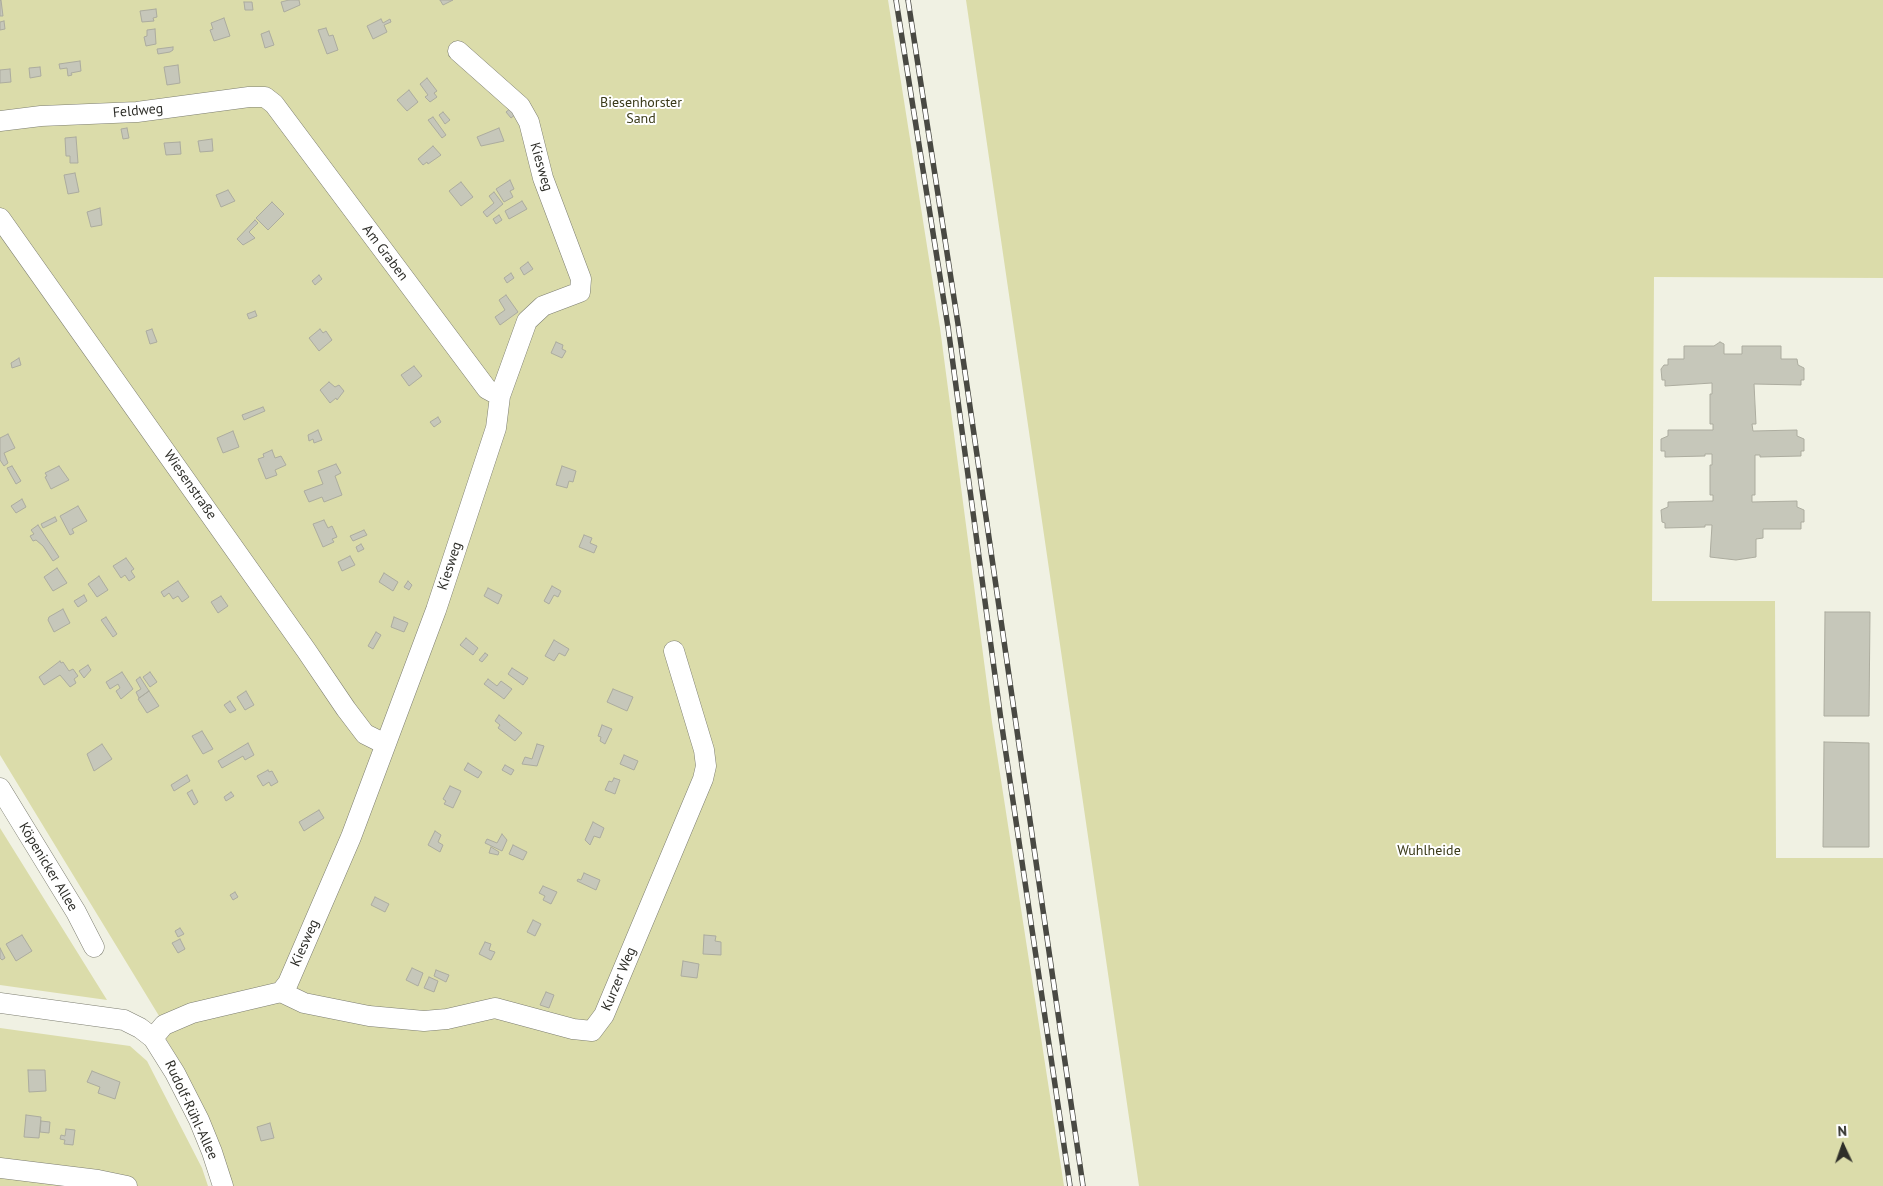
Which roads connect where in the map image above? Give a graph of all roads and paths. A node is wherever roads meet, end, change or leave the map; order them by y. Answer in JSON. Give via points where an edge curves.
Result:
{"nodes":[{"id":1,"x":458,"y":51,"type":"dead end"},
{"id":2,"x":274,"y":104,"type":"joint"},
{"id":3,"x":0,"y":121,"type":"edge"},
{"id":4,"x":0,"y":218,"type":"edge"},
{"id":5,"x":500,"y":396,"type":"junction"},
{"id":6,"x":674,"y":651,"type":"dead end"},
{"id":7,"x":385,"y":744,"type":"junction"},
{"id":8,"x":0,"y":788,"type":"edge"},
{"id":9,"x":94,"y":947,"type":"dead end"},
{"id":10,"x":281,"y":992,"type":"junction"},
{"id":11,"x":0,"y":1003,"type":"edge"},
{"id":12,"x":153,"y":1038,"type":"junction"},
{"id":13,"x":0,"y":1168,"type":"edge"},
{"id":14,"x":127,"y":1186,"type":"edge"},
{"id":15,"x":223,"y":1186,"type":"edge"}],
"edges":[{"from":1,"to":5,"type":"street","name":"Kiesweg","via":[[520,106],[529,122],[543,178],[581,279],[580,292],[543,306],[527,321]]},
{"from":2,"to":3,"type":"street","name":"Feldweg","via":[[265,97],[249,97],[137,112]]},
{"from":2,"to":5,"type":"street","name":"Am Graben","via":[[487,390]]},
{"from":4,"to":7,"type":"street","name":"Wiesenstraße","via":[[346,709],[365,734]]},
{"from":5,"to":7,"type":"street","name":"Kiesweg","via":[[496,428],[438,602]]},
{"from":6,"to":10,"type":"street","name":"Kurzer Weg","via":[[706,766],[604,1015],[592,1031],[495,1008],[424,1021],[369,1016],[304,1003]]},
{"from":7,"to":10,"type":"street","name":"Kiesweg","via":[[351,837],[288,983]]},
{"from":8,"to":9,"type":"street","name":"Köpenicker Allee"},
{"from":10,"to":12,"type":"street","via":[[192,1013],[164,1025]]},
{"from":11,"to":12,"type":"street","via":[[124,1020]]},
{"from":12,"to":15,"type":"street","name":"Rudolf-Rühl-Allee","via":[[199,1120]]},
{"from":13,"to":14,"type":"street"}]}
